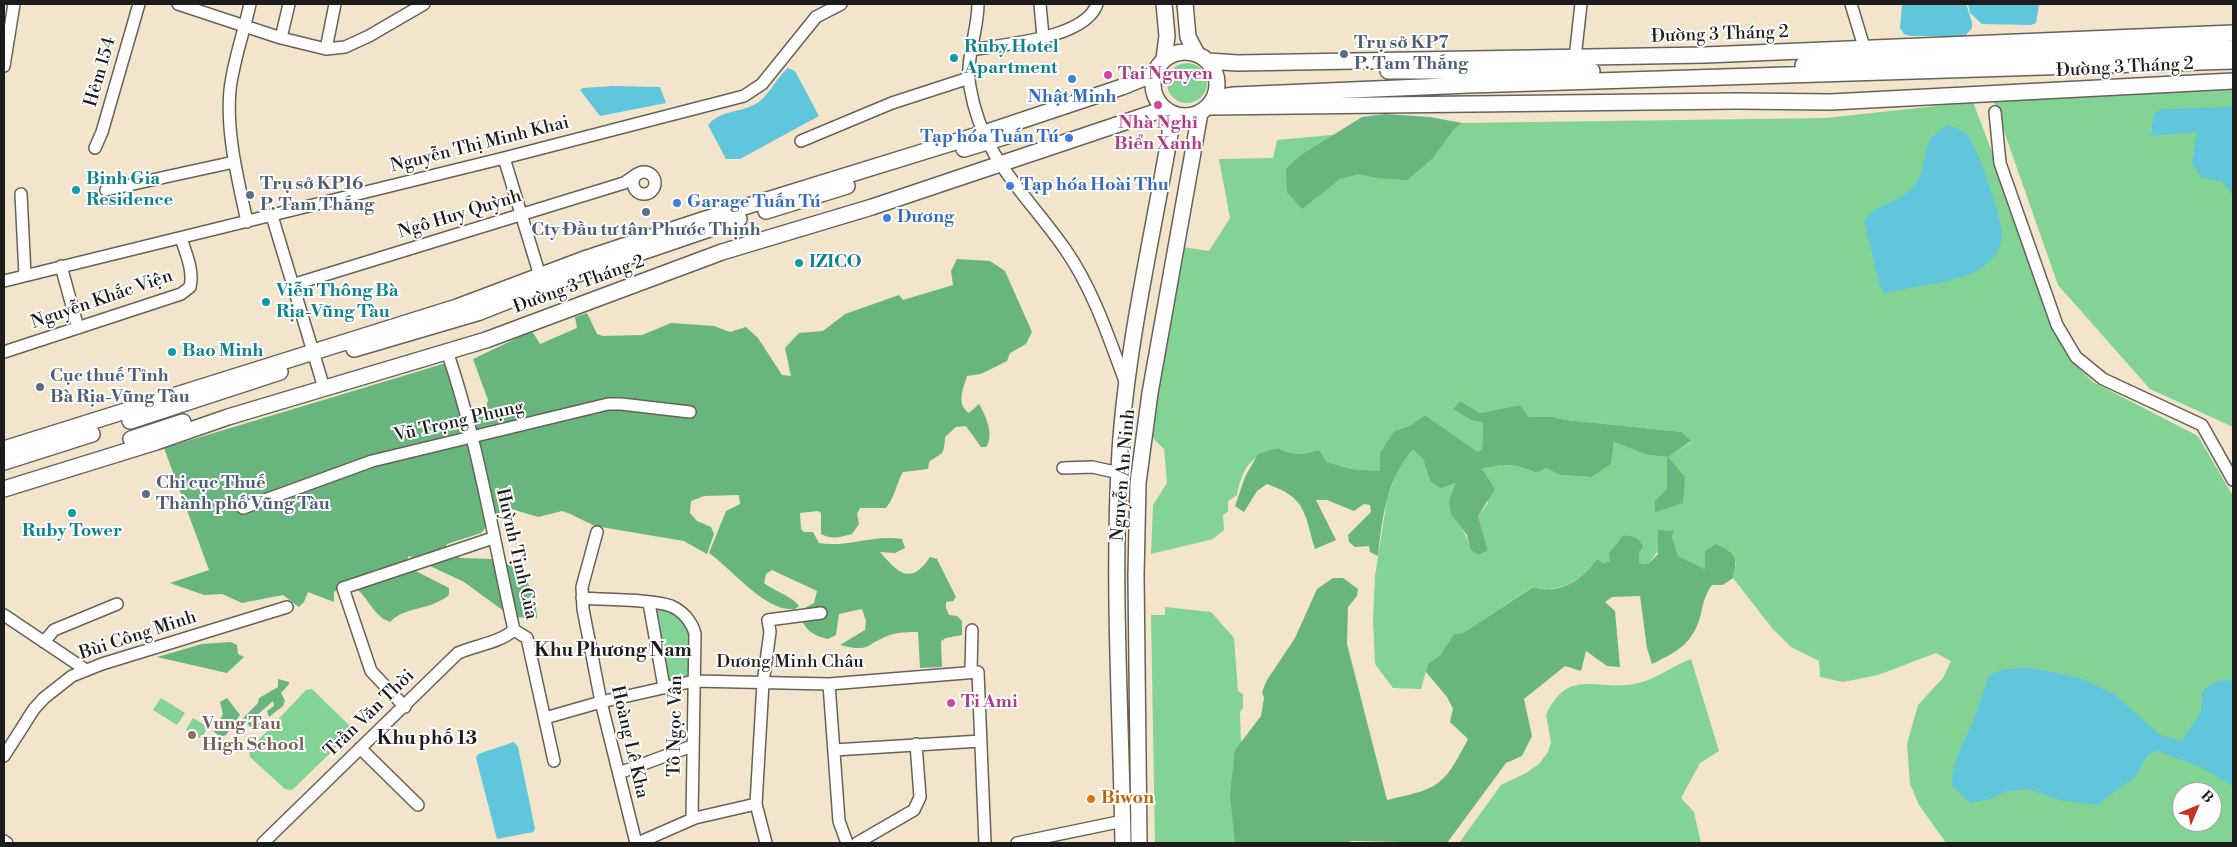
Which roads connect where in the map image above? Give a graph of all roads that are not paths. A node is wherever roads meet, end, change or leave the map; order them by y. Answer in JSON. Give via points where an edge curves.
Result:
{"nodes":[{"id":1,"x":14,"y":4,"type":"edge"},
{"id":2,"x":139,"y":4,"type":"edge"},
{"id":3,"x":178,"y":4,"type":"edge"},
{"id":4,"x":250,"y":4,"type":"edge"},
{"id":5,"x":289,"y":4,"type":"edge"},
{"id":6,"x":335,"y":4,"type":"edge"},
{"id":7,"x":424,"y":4,"type":"edge"},
{"id":8,"x":841,"y":4,"type":"edge"},
{"id":9,"x":978,"y":4,"type":"edge"},
{"id":10,"x":1040,"y":4,"type":"edge"},
{"id":11,"x":1097,"y":4,"type":"edge"},
{"id":12,"x":1164,"y":4,"type":"edge"},
{"id":13,"x":1185,"y":4,"type":"edge"},
{"id":14,"x":1581,"y":4,"type":"edge"},
{"id":15,"x":1851,"y":4,"type":"edge"},
{"id":16,"x":246,"y":25,"type":"junction"},
{"id":17,"x":2233,"y":33,"type":"edge"},
{"id":18,"x":1043,"y":37,"type":"junction"},
{"id":19,"x":281,"y":38,"type":"junction"},
{"id":20,"x":1864,"y":47,"type":"junction"},
{"id":21,"x":2233,"y":48,"type":"edge"},
{"id":22,"x":326,"y":49,"type":"junction"},
{"id":23,"x":972,"y":50,"type":"junction"},
{"id":24,"x":1575,"y":58,"type":"junction"},
{"id":25,"x":1164,"y":59,"type":"junction"},
{"id":26,"x":2233,"y":61,"type":"edge"},
{"id":27,"x":1206,"y":62,"type":"junction"},
{"id":28,"x":1863,"y":63,"type":"junction"},
{"id":29,"x":4,"y":66,"type":"edge"},
{"id":30,"x":969,"y":78,"type":"junction"},
{"id":31,"x":1153,"y":80,"type":"junction"},
{"id":32,"x":2233,"y":82,"type":"edge"},
{"id":33,"x":1208,"y":106,"type":"junction"},
{"id":34,"x":1165,"y":108,"type":"junction"},
{"id":35,"x":1995,"y":112,"type":"dead end"},
{"id":36,"x":986,"y":138,"type":"junction"},
{"id":37,"x":801,"y":141,"type":"dead end"},
{"id":38,"x":95,"y":148,"type":"dead end"},
{"id":39,"x":504,"y":158,"type":"junction"},
{"id":40,"x":996,"y":160,"type":"junction"},
{"id":41,"x":234,"y":162,"type":"junction"},
{"id":42,"x":637,"y":174,"type":"dead end"},
{"id":43,"x":106,"y":190,"type":"dead end"},
{"id":44,"x":21,"y":194,"type":"dead end"},
{"id":45,"x":522,"y":214,"type":"junction"},
{"id":46,"x":272,"y":216,"type":"junction"},
{"id":47,"x":248,"y":222,"type":"junction"},
{"id":48,"x":686,"y":232,"type":"junction"},
{"id":49,"x":181,"y":238,"type":"junction"},
{"id":50,"x":61,"y":266,"type":"junction"},
{"id":51,"x":25,"y":275,"type":"junction"},
{"id":52,"x":540,"y":276,"type":"junction"},
{"id":53,"x":4,"y":280,"type":"edge"},
{"id":54,"x":292,"y":286,"type":"junction"},
{"id":55,"x":436,"y":319,"type":"junction"},
{"id":56,"x":78,"y":328,"type":"junction"},
{"id":57,"x":442,"y":350,"type":"junction"},
{"id":58,"x":4,"y":352,"type":"edge"},
{"id":59,"x":314,"y":356,"type":"junction"},
{"id":60,"x":323,"y":384,"type":"junction"},
{"id":61,"x":1126,"y":385,"type":"junction"},
{"id":62,"x":1150,"y":394,"type":"junction"},
{"id":63,"x":690,"y":412,"type":"dead end"},
{"id":64,"x":1125,"y":417,"type":"junction"},
{"id":65,"x":1146,"y":418,"type":"junction"},
{"id":66,"x":472,"y":438,"type":"junction"},
{"id":67,"x":4,"y":449,"type":"edge"},
{"id":68,"x":4,"y":462,"type":"edge"},
{"id":69,"x":1063,"y":468,"type":"dead end"},
{"id":70,"x":1120,"y":473,"type":"junction"},
{"id":71,"x":2233,"y":480,"type":"edge"},
{"id":72,"x":8,"y":483,"type":"edge"},
{"id":73,"x":243,"y":508,"type":"dead end"},
{"id":74,"x":597,"y":532,"type":"dead end"},
{"id":75,"x":493,"y":538,"type":"junction"},
{"id":76,"x":1136,"y":575,"type":"junction"},
{"id":77,"x":1118,"y":577,"type":"junction"},
{"id":78,"x":582,"y":598,"type":"junction"},
{"id":79,"x":649,"y":603,"type":"junction"},
{"id":80,"x":117,"y":604,"type":"dead end"},
{"id":81,"x":288,"y":607,"type":"dead end"},
{"id":82,"x":821,"y":612,"type":"dead end"},
{"id":83,"x":4,"y":615,"type":"edge"},
{"id":84,"x":514,"y":630,"type":"junction"},
{"id":85,"x":972,"y":630,"type":"dead end"},
{"id":86,"x":44,"y":642,"type":"junction"},
{"id":87,"x":86,"y":670,"type":"junction"},
{"id":88,"x":974,"y":671,"type":"junction"},
{"id":89,"x":694,"y":681,"type":"junction"},
{"id":90,"x":763,"y":682,"type":"junction"},
{"id":91,"x":830,"y":684,"type":"junction"},
{"id":92,"x":664,"y":688,"type":"junction"},
{"id":93,"x":601,"y":702,"type":"junction"},
{"id":94,"x":405,"y":707,"type":"junction"},
{"id":95,"x":546,"y":718,"type":"junction"},
{"id":96,"x":981,"y":741,"type":"junction"},
{"id":97,"x":916,"y":744,"type":"junction"},
{"id":98,"x":692,"y":746,"type":"junction"},
{"id":99,"x":360,"y":748,"type":"junction"},
{"id":100,"x":834,"y":750,"type":"junction"},
{"id":101,"x":4,"y":756,"type":"edge"},
{"id":102,"x":554,"y":761,"type":"dead end"},
{"id":103,"x":618,"y":773,"type":"junction"},
{"id":104,"x":756,"y":804,"type":"junction"},
{"id":105,"x":418,"y":805,"type":"dead end"},
{"id":106,"x":692,"y":818,"type":"junction"},
{"id":107,"x":1123,"y":821,"type":"junction"},
{"id":108,"x":264,"y":843,"type":"edge"},
{"id":109,"x":637,"y":843,"type":"edge"},
{"id":110,"x":766,"y":843,"type":"edge"},
{"id":111,"x":847,"y":843,"type":"edge"},
{"id":112,"x":857,"y":843,"type":"edge"},
{"id":113,"x":985,"y":843,"type":"edge"},
{"id":114,"x":1017,"y":843,"type":"edge"},
{"id":115,"x":1123,"y":843,"type":"edge"},
{"id":116,"x":1139,"y":843,"type":"edge"}],
"edges":[{"from":1,"to":29,"type":"street"},
{"from":2,"to":38,"type":"street","name":"Hẻm 154"},
{"from":3,"to":16,"type":"street"},
{"from":4,"to":16,"type":"street"},
{"from":5,"to":19,"type":"street"},
{"from":6,"to":22,"type":"street"},
{"from":7,"to":22,"type":"street","via":[[369,36],[345,46]]},
{"from":8,"to":39,"type":"street","name":"Nguyễn Thị Minh Khai","via":[[816,17],[762,84],[744,96]]},
{"from":9,"to":23,"type":"street"},
{"from":10,"to":18,"type":"street"},
{"from":11,"to":18,"type":"street","via":[[1088,18],[1071,30]]},
{"from":12,"to":25,"type":"main road","via":[[1167,36]]},
{"from":13,"to":27,"type":"main road","via":[[1188,38]]},
{"from":14,"to":24,"type":"street"},
{"from":15,"to":20,"type":"street"},
{"from":16,"to":19,"type":"street"},
{"from":16,"to":41,"type":"street","via":[[230,87]]},
{"from":17,"to":20,"type":"main road","name":"Đường 3 Tháng 2"},
{"from":18,"to":23,"type":"street"},
{"from":19,"to":22,"type":"street"},
{"from":20,"to":24,"type":"main road","name":"Đường 3 Tháng 2"},
{"from":20,"to":28,"type":"street"},
{"from":21,"to":28,"type":"main road","name":"Đường 3 Tháng 2"},
{"from":23,"to":30,"type":"street"},
{"from":24,"to":27,"type":"main road","name":"Đường 3 Tháng 2"},
{"from":25,"to":27,"type":"main road","via":[[1174,53],[1186,52]]},
{"from":25,"to":31,"type":"main road"},
{"from":26,"to":33,"type":"main road","name":"Đường 3 Tháng 2","via":[[1234,95]]},
{"from":27,"to":28,"type":"main road","name":"Đường 3 Tháng 2","via":[[1582,71]]},
{"from":27,"to":33,"type":"main road","via":[[1218,80]]},
{"from":30,"to":36,"type":"street"},
{"from":30,"to":37,"type":"street","via":[[892,103]]},
{"from":31,"to":34,"type":"main road"},
{"from":31,"to":36,"type":"main road","name":"Đường 3 Tháng 2","via":[[1122,87]]},
{"from":32,"to":33,"type":"main road","name":"Đường 3 Tháng 2","via":[[1831,102],[1737,100]]},
{"from":33,"to":34,"type":"main road","via":[[1180,116]]},
{"from":33,"to":62,"type":"main road","name":"Nguyễn An Ninh"},
{"from":34,"to":40,"type":"main road","name":"Đường 3 Tháng 2"},
{"from":34,"to":61,"type":"main road","name":"Nguyễn An Ninh","via":[[1170,134]]},
{"from":35,"to":71,"type":"street","via":[[2000,163],[2057,325],[2076,357],[2103,379],[2202,425]]},
{"from":36,"to":40,"type":"street"},
{"from":36,"to":48,"type":"main road","name":"Đường 3 Tháng 2"},
{"from":39,"to":45,"type":"street"},
{"from":39,"to":46,"type":"street","name":"Nguyễn Thị Minh Khai"},
{"from":40,"to":57,"type":"main road","name":"Đường 3 Tháng 2","via":[[593,289]]},
{"from":40,"to":61,"type":"street","via":[[1076,266]]},
{"from":41,"to":43,"type":"street"},
{"from":41,"to":47,"type":"street"},
{"from":42,"to":45,"type":"street","name":"Ngô Huy Quỳnh","via":[[624,183]]},
{"from":44,"to":51,"type":"street"},
{"from":45,"to":52,"type":"street"},
{"from":45,"to":54,"type":"street","name":"Ngô Huy Quỳnh"},
{"from":46,"to":47,"type":"street","name":"Nguyễn Thị Minh Khai"},
{"from":46,"to":54,"type":"street"},
{"from":47,"to":49,"type":"street","name":"Nguyễn Thị Minh Khai"},
{"from":48,"to":52,"type":"main road","name":"Đường 3 Tháng 2"},
{"from":48,"to":55,"type":"main road","name":"Đường 3 Tháng 2","via":[[480,312]]},
{"from":49,"to":50,"type":"street","name":"Nguyễn Thị Minh Khai"},
{"from":49,"to":56,"type":"street","name":"Nguyễn Khắc Viện","via":[[190,265],[190,287],[181,294]]},
{"from":50,"to":51,"type":"street","name":"Nguyễn Thị Minh Khai"},
{"from":50,"to":56,"type":"street"},
{"from":51,"to":53,"type":"street","name":"Nguyễn Thị Minh Khai"},
{"from":52,"to":55,"type":"main road","name":"Đường 3 Tháng 2"},
{"from":54,"to":59,"type":"street"},
{"from":55,"to":59,"type":"main road","name":"Đường 3 Tháng 2"},
{"from":56,"to":58,"type":"street","name":"Nguyễn Khắc Viện"},
{"from":57,"to":60,"type":"main road","name":"Đường 3 Tháng 2"},
{"from":57,"to":66,"type":"street","name":"Huỳnh Tịnh Của","via":[[461,393]]},
{"from":59,"to":60,"type":"street"},
{"from":59,"to":67,"type":"main road","name":"Đường 3 Tháng 2"},
{"from":59,"to":68,"type":"main road","name":"Đường 3 Tháng 2"},
{"from":60,"to":72,"type":"main road","name":"Đường 3 Tháng 2","via":[[222,409]]},
{"from":61,"to":62,"type":"main road"},
{"from":61,"to":64,"type":"main road","name":"Nguyễn An Ninh"},
{"from":62,"to":65,"type":"main road","name":"Nguyễn An Ninh"},
{"from":63,"to":66,"type":"street","name":"Vũ Trọng Phụng","via":[[608,404]]},
{"from":64,"to":65,"type":"main road"},
{"from":64,"to":70,"type":"main road","name":"Nguyễn An Ninh"},
{"from":65,"to":76,"type":"main road","name":"Nguyễn An Ninh","via":[[1138,483]]},
{"from":66,"to":73,"type":"street","name":"Vũ Trọng Phụng","via":[[372,461]]},
{"from":66,"to":75,"type":"street","name":"Huỳnh Tịnh Của"},
{"from":69,"to":70,"type":"street","via":[[1092,467]]},
{"from":70,"to":77,"type":"main road","name":"Nguyễn An Ninh"},
{"from":74,"to":78,"type":"street","name":"Hoàng Lê Kha","via":[[582,586]]},
{"from":75,"to":84,"type":"street","name":"Huỳnh Tịnh Của"},
{"from":75,"to":94,"type":"street","via":[[343,588],[370,670]]},
{"from":76,"to":77,"type":"main road"},
{"from":76,"to":116,"type":"main road","name":"Nguyễn An Ninh"},
{"from":77,"to":107,"type":"main road","name":"Nguyễn An Ninh"},
{"from":78,"to":79,"type":"street","name":"Tô Ngọc Vân"},
{"from":78,"to":93,"type":"street","name":"Hoàng Lê Kha"},
{"from":79,"to":89,"type":"street","name":"Tô Ngọc Vân","via":[[672,606],[683,613],[692,625],[695,634]]},
{"from":79,"to":92,"type":"street","name":"Tô Ngọc Vân"},
{"from":80,"to":86,"type":"street","via":[[54,630]]},
{"from":81,"to":87,"type":"street","name":"Bùi Công Minh"},
{"from":82,"to":90,"type":"street","via":[[768,620],[770,632]]},
{"from":83,"to":86,"type":"street"},
{"from":84,"to":94,"type":"street","name":"Trần Văn Thời","via":[[506,637],[458,653]]},
{"from":84,"to":95,"type":"street","name":"Huỳnh Tịnh Của","via":[[527,638]]},
{"from":85,"to":88,"type":"street"},
{"from":86,"to":87,"type":"street"},
{"from":87,"to":101,"type":"street","name":"Bùi Công Minh","via":[[72,676],[44,698]]},
{"from":88,"to":91,"type":"street","name":"Dương Minh Châu"},
{"from":88,"to":96,"type":"street"},
{"from":89,"to":90,"type":"street","name":"Dương Minh Châu"},
{"from":89,"to":92,"type":"street","name":"Dương Minh Châu"},
{"from":89,"to":98,"type":"street","name":"Tô Ngọc Vân"},
{"from":90,"to":91,"type":"street","name":"Dương Minh Châu"},
{"from":90,"to":104,"type":"street"},
{"from":91,"to":100,"type":"street"},
{"from":92,"to":93,"type":"street","name":"Dương Minh Châu"},
{"from":93,"to":95,"type":"street","name":"Dương Minh Châu"},
{"from":93,"to":103,"type":"street","name":"Hoàng Lê Kha"},
{"from":94,"to":99,"type":"street","name":"Trần Văn Thời"},
{"from":95,"to":102,"type":"street","name":"Huỳnh Tịnh Của"},
{"from":96,"to":97,"type":"street"},
{"from":96,"to":113,"type":"street"},
{"from":97,"to":100,"type":"street"},
{"from":97,"to":112,"type":"street","via":[[920,797],[914,810]]},
{"from":98,"to":103,"type":"street"},
{"from":98,"to":106,"type":"street","name":"Tô Ngọc Vân"},
{"from":99,"to":105,"type":"street"},
{"from":99,"to":108,"type":"street","name":"Trần Văn Thời"},
{"from":100,"to":111,"type":"street","via":[[839,821]]},
{"from":103,"to":109,"type":"street","name":"Hoàng Lê Kha"},
{"from":104,"to":106,"type":"street"},
{"from":104,"to":110,"type":"street"},
{"from":106,"to":109,"type":"street"},
{"from":107,"to":114,"type":"street"},
{"from":107,"to":115,"type":"main road","name":"Nguyễn An Ninh"}]}
